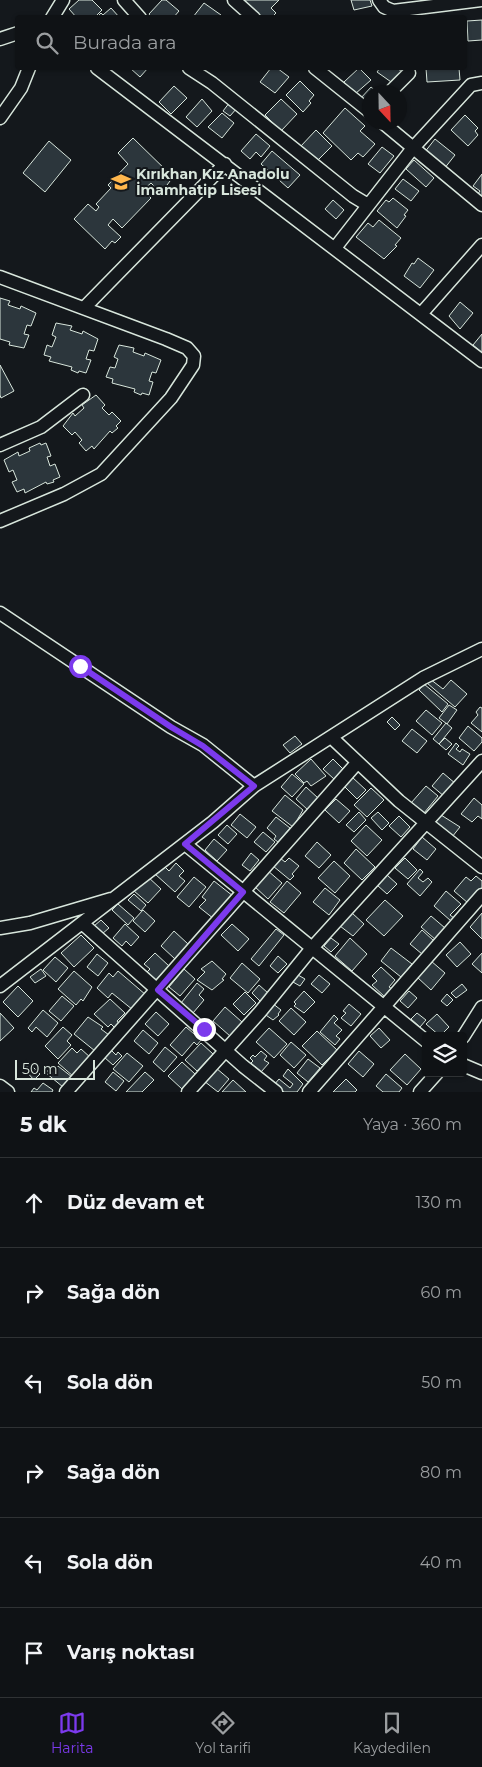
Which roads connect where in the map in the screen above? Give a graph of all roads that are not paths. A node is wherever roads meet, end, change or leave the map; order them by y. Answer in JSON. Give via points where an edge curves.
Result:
{"nodes":[{"id":1,"x":63,"y":0,"type":"edge"},
{"id":2,"x":124,"y":0,"type":"edge"},
{"id":3,"x":234,"y":0,"type":"edge"},
{"id":4,"x":380,"y":0,"type":"edge"},
{"id":5,"x":482,"y":0,"type":"edge"},
{"id":6,"x":54,"y":15,"type":"edge"},
{"id":7,"x":137,"y":15,"type":"edge"},
{"id":8,"x":251,"y":15,"type":"edge"},
{"id":9,"x":15,"y":34,"type":"edge"},
{"id":10,"x":0,"y":39,"type":"edge"},
{"id":11,"x":28,"y":70,"type":"edge"},
{"id":12,"x":100,"y":70,"type":"edge"},
{"id":13,"x":192,"y":70,"type":"edge"},
{"id":14,"x":318,"y":70,"type":"edge"},
{"id":15,"x":409,"y":73,"type":"dead end"},
{"id":16,"x":482,"y":83,"type":"edge"},
{"id":17,"x":397,"y":85,"type":"edge"},
{"id":18,"x":362,"y":106,"type":"edge"},
{"id":19,"x":0,"y":118,"type":"edge"},
{"id":20,"x":392,"y":130,"type":"edge"},
{"id":21,"x":414,"y":148,"type":"junction"},
{"id":22,"x":225,"y":164,"type":"junction"},
{"id":23,"x":368,"y":205,"type":"junction"},
{"id":24,"x":482,"y":205,"type":"edge"},
{"id":25,"x":482,"y":245,"type":"edge"},
{"id":26,"x":336,"y":248,"type":"junction"},
{"id":27,"x":0,"y":276,"type":"edge"},
{"id":28,"x":84,"y":308,"type":"junction"},
{"id":29,"x":421,"y":314,"type":"junction"},
{"id":30,"x":482,"y":361,"type":"edge"},
{"id":31,"x":82,"y":395,"type":"dead end"},
{"id":32,"x":0,"y":445,"type":"edge"},
{"id":33,"x":0,"y":521,"type":"edge"},
{"id":34,"x":0,"y":613,"type":"edge"},
{"id":35,"x":482,"y":649,"type":"edge"},
{"id":36,"x":331,"y":737,"type":"junction"},
{"id":37,"x":482,"y":760,"type":"edge"},
{"id":38,"x":357,"y":763,"type":"junction"},
{"id":39,"x":254,"y":786,"type":"junction"},
{"id":40,"x":426,"y":824,"type":"junction"},
{"id":41,"x":185,"y":844,"type":"junction"},
{"id":42,"x":482,"y":867,"type":"edge"},
{"id":43,"x":243,"y":892,"type":"junction"},
{"id":44,"x":482,"y":895,"type":"edge"},
{"id":45,"x":117,"y":897,"type":"junction"},
{"id":46,"x":83,"y":924,"type":"junction"},
{"id":47,"x":0,"y":928,"type":"edge"},
{"id":48,"x":312,"y":948,"type":"junction"},
{"id":49,"x":0,"y":986,"type":"edge"},
{"id":50,"x":158,"y":990,"type":"junction"},
{"id":51,"x":383,"y":1006,"type":"junction"},
{"id":52,"x":482,"y":1007,"type":"edge"},
{"id":53,"x":466,"y":1032,"type":"edge"},
{"id":54,"x":422,"y":1038,"type":"edge"},
{"id":55,"x":225,"y":1049,"type":"junction"},
{"id":56,"x":467,"y":1067,"type":"edge"},
{"id":57,"x":482,"y":1073,"type":"edge"},
{"id":58,"x":433,"y":1077,"type":"edge"},
{"id":59,"x":0,"y":1086,"type":"edge"},
{"id":60,"x":8,"y":1092,"type":"edge"},
{"id":61,"x":66,"y":1092,"type":"edge"},
{"id":62,"x":188,"y":1092,"type":"edge"},
{"id":63,"x":276,"y":1092,"type":"edge"},
{"id":64,"x":309,"y":1092,"type":"edge"},
{"id":65,"x":420,"y":1092,"type":"edge"}],
"edges":[{"from":1,"to":6,"type":"street"},
{"from":2,"to":7,"type":"street"},
{"from":3,"to":8,"type":"street"},
{"from":4,"to":5,"type":"street","via":[[384,7],[393,11]]},
{"from":9,"to":10,"type":"street"},
{"from":11,"to":19,"type":"street","via":[[21,88]]},
{"from":12,"to":22,"type":"street"},
{"from":13,"to":23,"type":"street","via":[[212,82],[352,196]]},
{"from":14,"to":18,"type":"street"},
{"from":15,"to":17,"type":"street"},
{"from":16,"to":21,"type":"street","via":[[472,85]]},
{"from":20,"to":21,"type":"street"},
{"from":21,"to":23,"type":"street"},
{"from":21,"to":24,"type":"street"},
{"from":22,"to":26,"type":"street"},
{"from":22,"to":28,"type":"street"},
{"from":23,"to":26,"type":"street"},
{"from":25,"to":29,"type":"street"},
{"from":26,"to":29,"type":"street"},
{"from":27,"to":28,"type":"street"},
{"from":28,"to":33,"type":"street","via":[[187,348],[194,356],[193,365],[171,398],[101,474],[64,494]]},
{"from":29,"to":30,"type":"street"},
{"from":31,"to":32,"type":"street","via":[[41,427]]},
{"from":34,"to":39,"type":"street","via":[[203,746]]},
{"from":35,"to":36,"type":"street","via":[[423,678]]},
{"from":36,"to":38,"type":"street"},
{"from":36,"to":39,"type":"street"},
{"from":37,"to":40,"type":"street"},
{"from":38,"to":40,"type":"street"},
{"from":38,"to":43,"type":"street"},
{"from":39,"to":41,"type":"street"},
{"from":40,"to":42,"type":"street"},
{"from":40,"to":48,"type":"street"},
{"from":41,"to":43,"type":"street"},
{"from":41,"to":45,"type":"street"},
{"from":43,"to":48,"type":"street"},
{"from":43,"to":50,"type":"street"},
{"from":44,"to":51,"type":"street"},
{"from":45,"to":46,"type":"street"},
{"from":45,"to":47,"type":"street","via":[[30,923]]},
{"from":46,"to":49,"type":"street"},
{"from":46,"to":50,"type":"street"},
{"from":48,"to":51,"type":"street"},
{"from":48,"to":55,"type":"street"},
{"from":50,"to":55,"type":"street"},
{"from":50,"to":61,"type":"street"},
{"from":51,"to":54,"type":"street"},
{"from":51,"to":64,"type":"street"},
{"from":52,"to":53,"type":"street"},
{"from":55,"to":62,"type":"street"},
{"from":55,"to":63,"type":"street"},
{"from":56,"to":57,"type":"street"},
{"from":58,"to":65,"type":"street"},
{"from":59,"to":60,"type":"street"}]}
